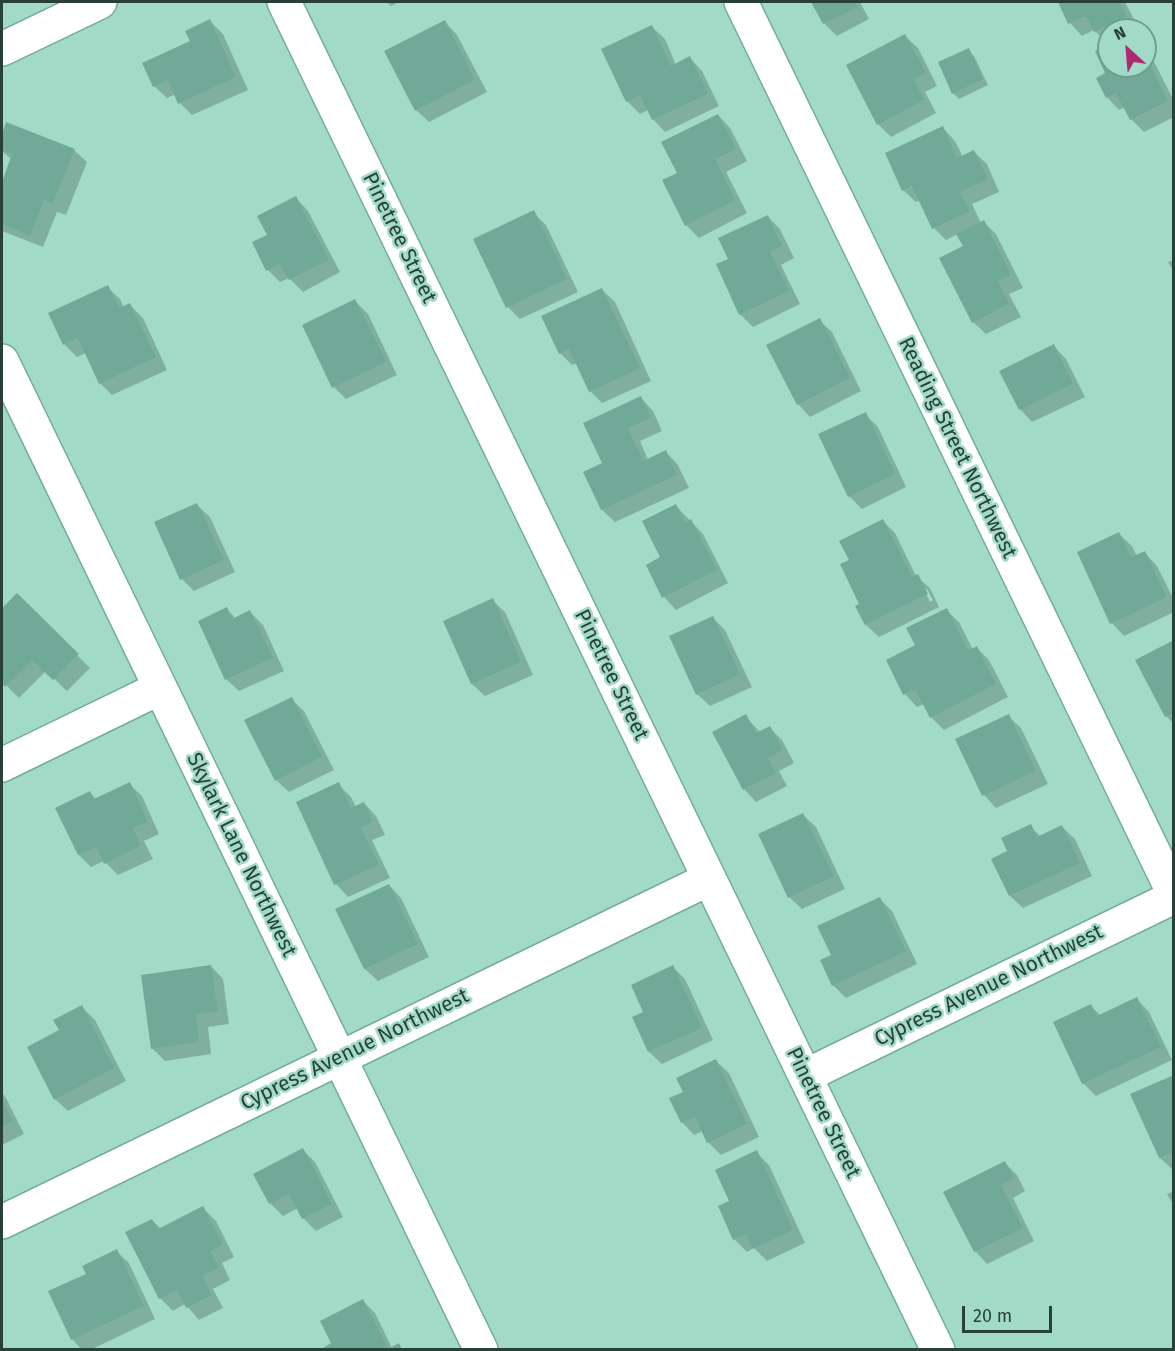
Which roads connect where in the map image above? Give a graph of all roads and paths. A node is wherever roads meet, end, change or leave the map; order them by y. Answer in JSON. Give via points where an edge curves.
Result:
{"nodes":[{"id":1,"x":100,"y":2,"type":"edge"},
{"id":2,"x":284,"y":2,"type":"edge"},
{"id":3,"x":741,"y":2,"type":"edge"},
{"id":4,"x":2,"y":49,"type":"edge"},
{"id":5,"x":2,"y":361,"type":"edge"},
{"id":6,"x":160,"y":688,"type":"junction"},
{"id":7,"x":2,"y":765,"type":"edge"},
{"id":8,"x":709,"y":879,"type":"junction"},
{"id":9,"x":1173,"y":896,"type":"edge"},
{"id":10,"x":340,"y":1058,"type":"junction"},
{"id":11,"x":805,"y":1076,"type":"junction"},
{"id":12,"x":2,"y":1222,"type":"edge"},
{"id":13,"x":481,"y":1350,"type":"edge"},
{"id":14,"x":938,"y":1350,"type":"edge"}],
"edges":[{"from":1,"to":4,"type":"street"},
{"from":2,"to":8,"type":"street","name":"Pinetree Street"},
{"from":3,"to":9,"type":"street","name":"Reading Street Northwest"},
{"from":5,"to":6,"type":"street","name":"Skylark Lane Northwest"},
{"from":6,"to":7,"type":"street"},
{"from":6,"to":10,"type":"street","name":"Skylark Lane Northwest"},
{"from":8,"to":10,"type":"street","name":"Cypress Avenue Northwest"},
{"from":8,"to":11,"type":"street","name":"Pinetree Street"},
{"from":9,"to":11,"type":"street","name":"Cypress Avenue Northwest"},
{"from":10,"to":12,"type":"street","name":"Cypress Avenue Northwest"},
{"from":10,"to":13,"type":"street","name":"Skylark Lane Northwest"},
{"from":11,"to":14,"type":"street","name":"Pinetree Street"}]}
